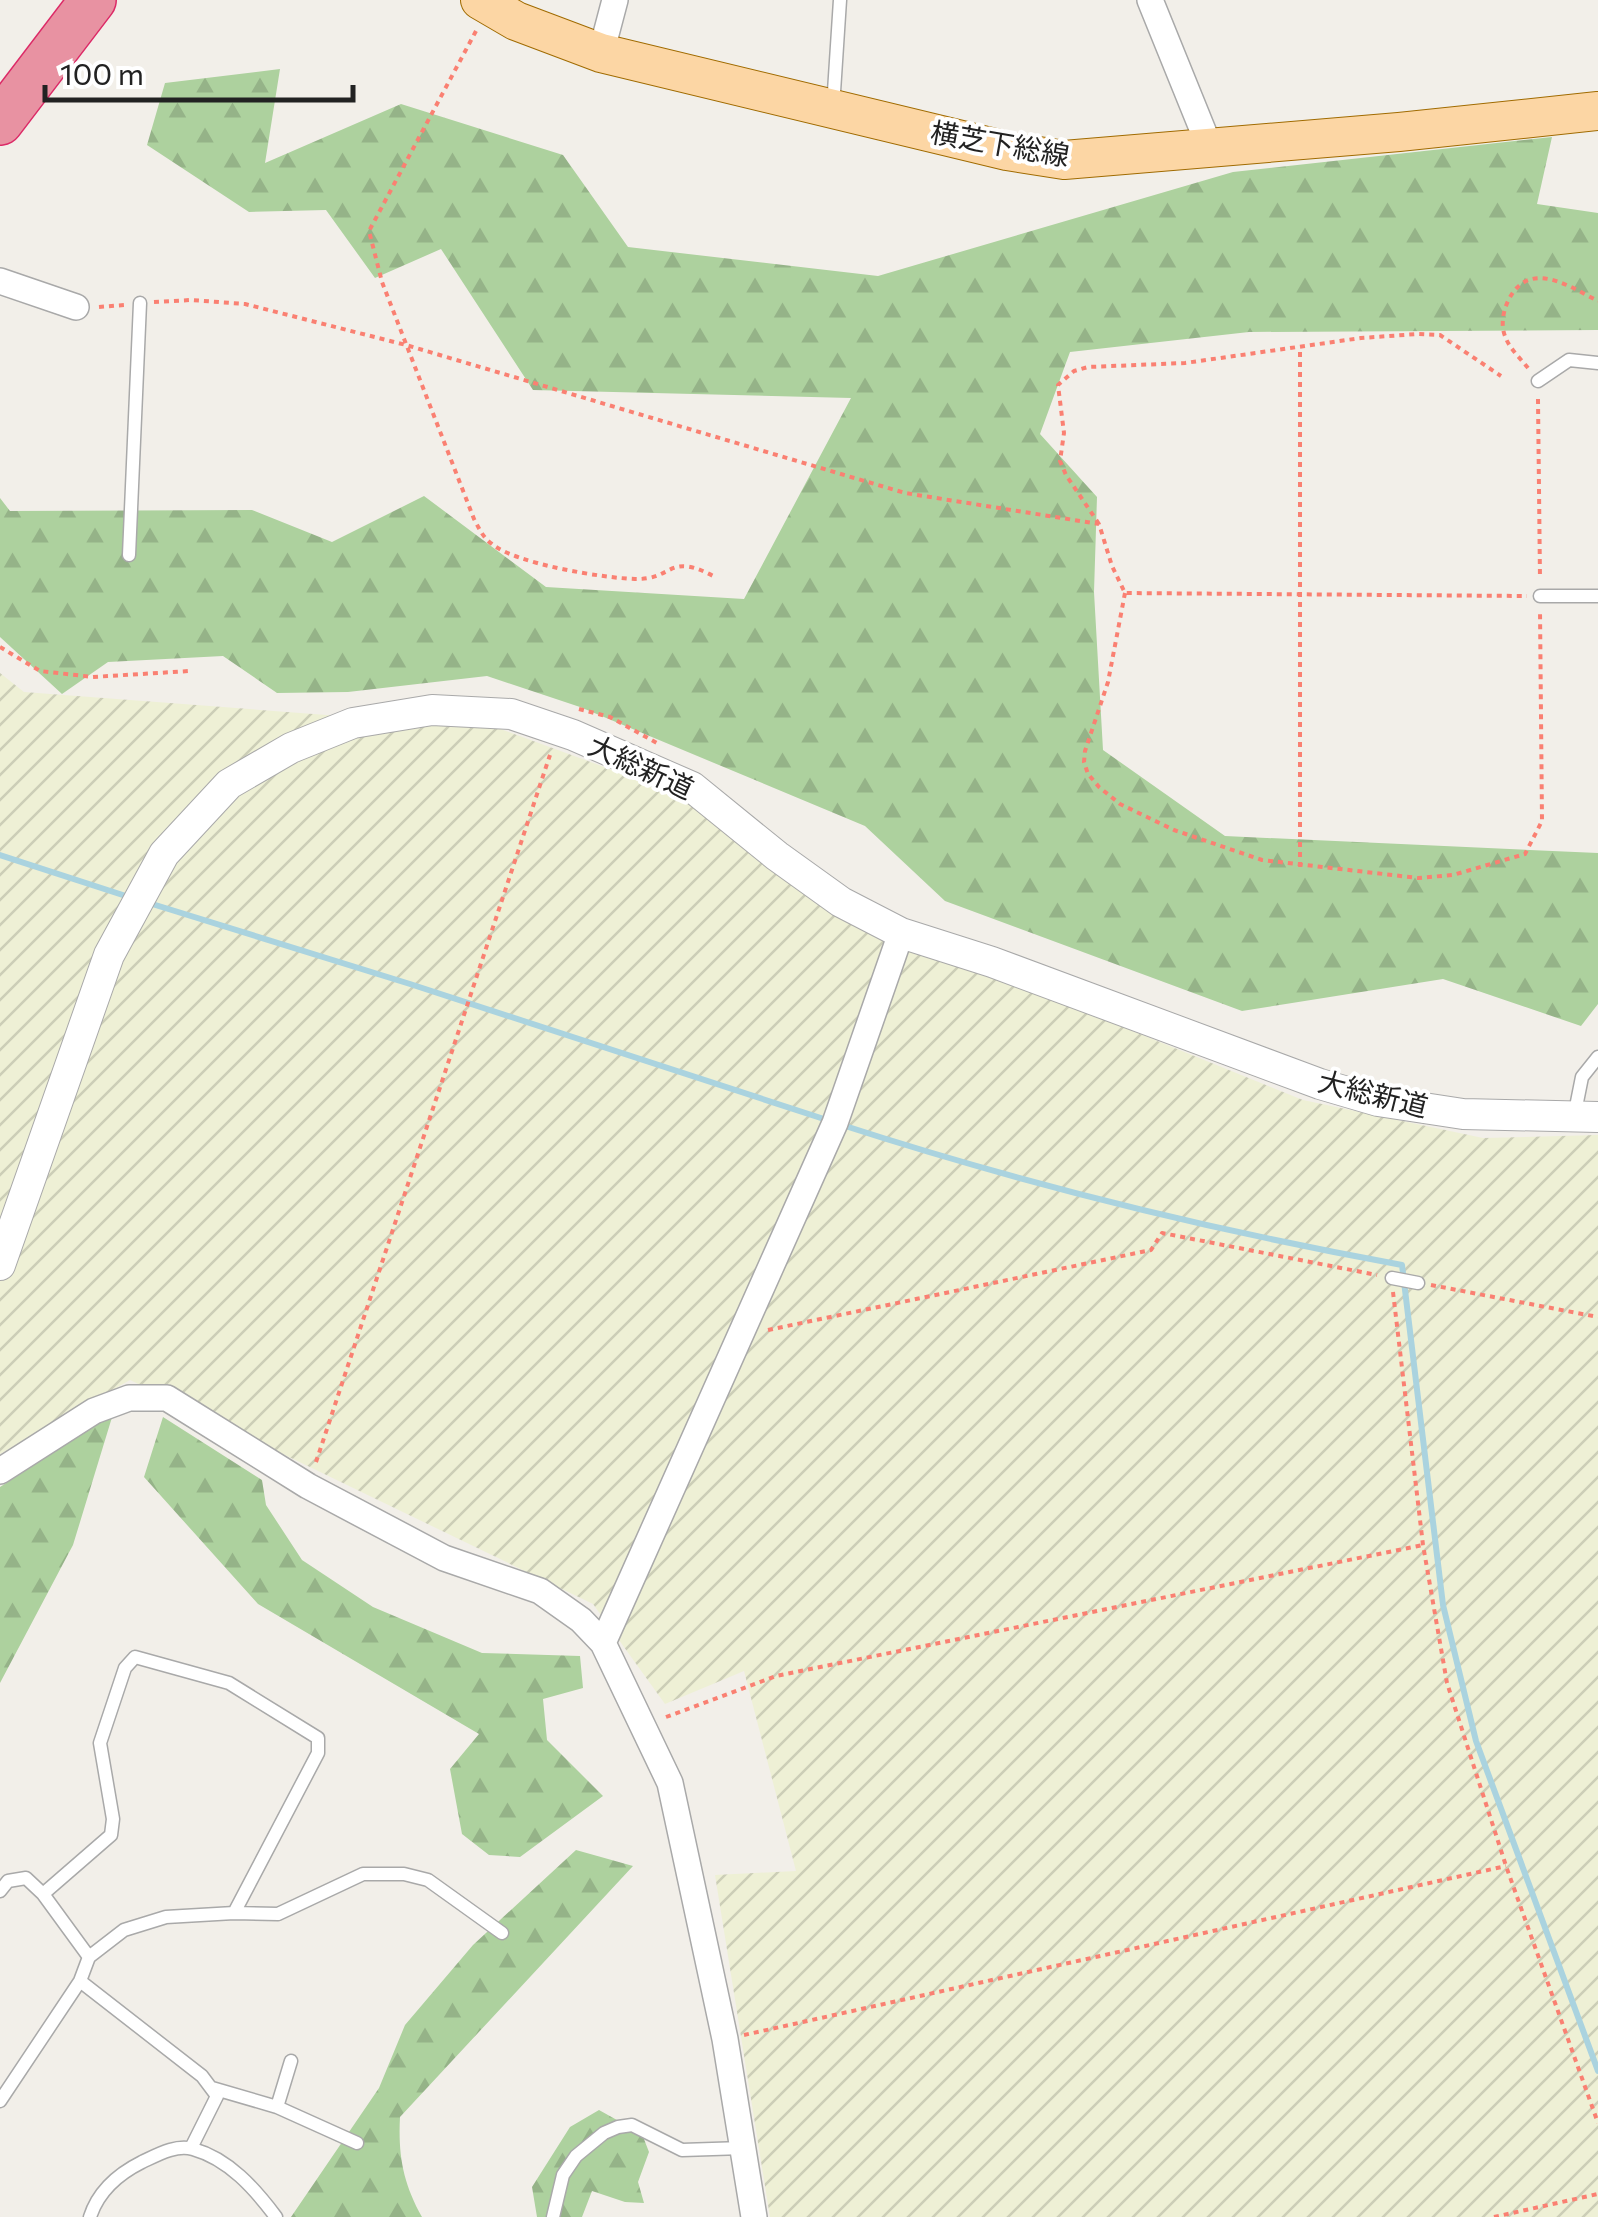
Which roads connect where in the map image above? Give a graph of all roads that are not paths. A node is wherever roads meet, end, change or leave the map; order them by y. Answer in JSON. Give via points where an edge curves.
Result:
{"nodes":[{"id":1,"x":94,"y":0,"type":"edge"},
{"id":2,"x":615,"y":0,"type":"edge"},
{"id":3,"x":840,"y":0,"type":"edge"},
{"id":4,"x":1150,"y":0,"type":"edge"},
{"id":5,"x":485,"y":3,"type":"edge"},
{"id":6,"x":601,"y":53,"type":"junction"},
{"id":7,"x":833,"y":110,"type":"junction"},
{"id":8,"x":1598,"y":111,"type":"edge"},
{"id":9,"x":0,"y":122,"type":"edge"},
{"id":10,"x":1210,"y":148,"type":"junction"},
{"id":11,"x":0,"y":281,"type":"edge"},
{"id":12,"x":140,"y":303,"type":"road end"},
{"id":13,"x":76,"y":307,"type":"road end"},
{"id":14,"x":1598,"y":363,"type":"edge"},
{"id":15,"x":1538,"y":381,"type":"road end"},
{"id":16,"x":128,"y":555,"type":"dead end"},
{"id":17,"x":1540,"y":596,"type":"road end"},
{"id":18,"x":1598,"y":596,"type":"edge"},
{"id":19,"x":902,"y":933,"type":"junction"},
{"id":20,"x":1598,"y":1057,"type":"edge"},
{"id":21,"x":1586,"y":1117,"type":"edge"},
{"id":22,"x":0,"y":1265,"type":"edge"},
{"id":23,"x":1393,"y":1278,"type":"road end"},
{"id":24,"x":1418,"y":1283,"type":"road end"},
{"id":25,"x":0,"y":1471,"type":"edge"},
{"id":26,"x":603,"y":1643,"type":"junction"},
{"id":27,"x":0,"y":1891,"type":"edge"},
{"id":28,"x":44,"y":1894,"type":"junction"},
{"id":29,"x":234,"y":1912,"type":"junction"},
{"id":30,"x":502,"y":1933,"type":"dead end"},
{"id":31,"x":90,"y":1958,"type":"junction"},
{"id":32,"x":80,"y":1981,"type":"junction"},
{"id":33,"x":291,"y":2062,"type":"dead end"},
{"id":34,"x":212,"y":2088,"type":"junction"},
{"id":35,"x":0,"y":2101,"type":"edge"},
{"id":36,"x":277,"y":2108,"type":"junction"},
{"id":37,"x":357,"y":2142,"type":"dead end"},
{"id":38,"x":191,"y":2148,"type":"junction"},
{"id":39,"x":743,"y":2148,"type":"junction"},
{"id":40,"x":90,"y":2217,"type":"edge"},
{"id":41,"x":276,"y":2217,"type":"edge"},
{"id":42,"x":553,"y":2217,"type":"edge"},
{"id":43,"x":754,"y":2217,"type":"edge"}],
"edges":[{"from":1,"to":9,"type":"highway"},
{"from":2,"to":6,"type":"street"},
{"from":3,"to":7,"type":"lane"},
{"from":4,"to":10,"type":"street"},
{"from":5,"to":6,"type":"main road","name":"横芝下総線"},
{"from":6,"to":7,"type":"main road","name":"横芝下総線"},
{"from":7,"to":10,"type":"main road","name":"横芝下総線","via":[[1064,160]]},
{"from":8,"to":10,"type":"main road","name":"横芝下総線"},
{"from":11,"to":13,"type":"street"},
{"from":12,"to":16,"type":"lane"},
{"from":14,"to":15,"type":"lane","via":[[1569,360]]},
{"from":17,"to":18,"type":"lane"},
{"from":19,"to":21,"type":"street","name":"大総新道","via":[[1378,1101],[1463,1114]]},
{"from":19,"to":22,"type":"street","name":"大総新道","via":[[842,902],[692,787],[558,730],[511,714],[432,710],[354,722],[230,784],[164,854],[109,955]]},
{"from":19,"to":26,"type":"street","via":[[835,1122]]},
{"from":20,"to":21,"type":"lane","via":[[1582,1077]]},
{"from":23,"to":24,"type":"lane"},
{"from":25,"to":26,"type":"street","via":[[94,1411],[129,1398],[167,1398],[308,1486],[444,1558],[540,1591]]},
{"from":26,"to":39,"type":"street","via":[[670,1783]]},
{"from":27,"to":28,"type":"lane","via":[[8,1881],[26,1878]]},
{"from":28,"to":29,"type":"lane","via":[[111,1835],[100,1744],[125,1668],[135,1657],[229,1683],[318,1738],[318,1753]]},
{"from":28,"to":31,"type":"lane"},
{"from":29,"to":30,"type":"lane","via":[[278,1914],[364,1874],[404,1874],[428,1880]]},
{"from":29,"to":31,"type":"lane","via":[[166,1916],[124,1930]]},
{"from":31,"to":32,"type":"lane"},
{"from":32,"to":34,"type":"lane"},
{"from":32,"to":35,"type":"lane"},
{"from":33,"to":36,"type":"lane"},
{"from":34,"to":36,"type":"lane"},
{"from":34,"to":38,"type":"lane","via":[[218,2096]]},
{"from":36,"to":37,"type":"lane"},
{"from":38,"to":40,"type":"lane","via":[[167,2150],[121,2172]]},
{"from":38,"to":41,"type":"lane","via":[[238,2172]]},
{"from":39,"to":42,"type":"lane","via":[[682,2150],[632,2125],[618,2127],[576,2156],[562,2175]]},
{"from":39,"to":43,"type":"street"}]}
